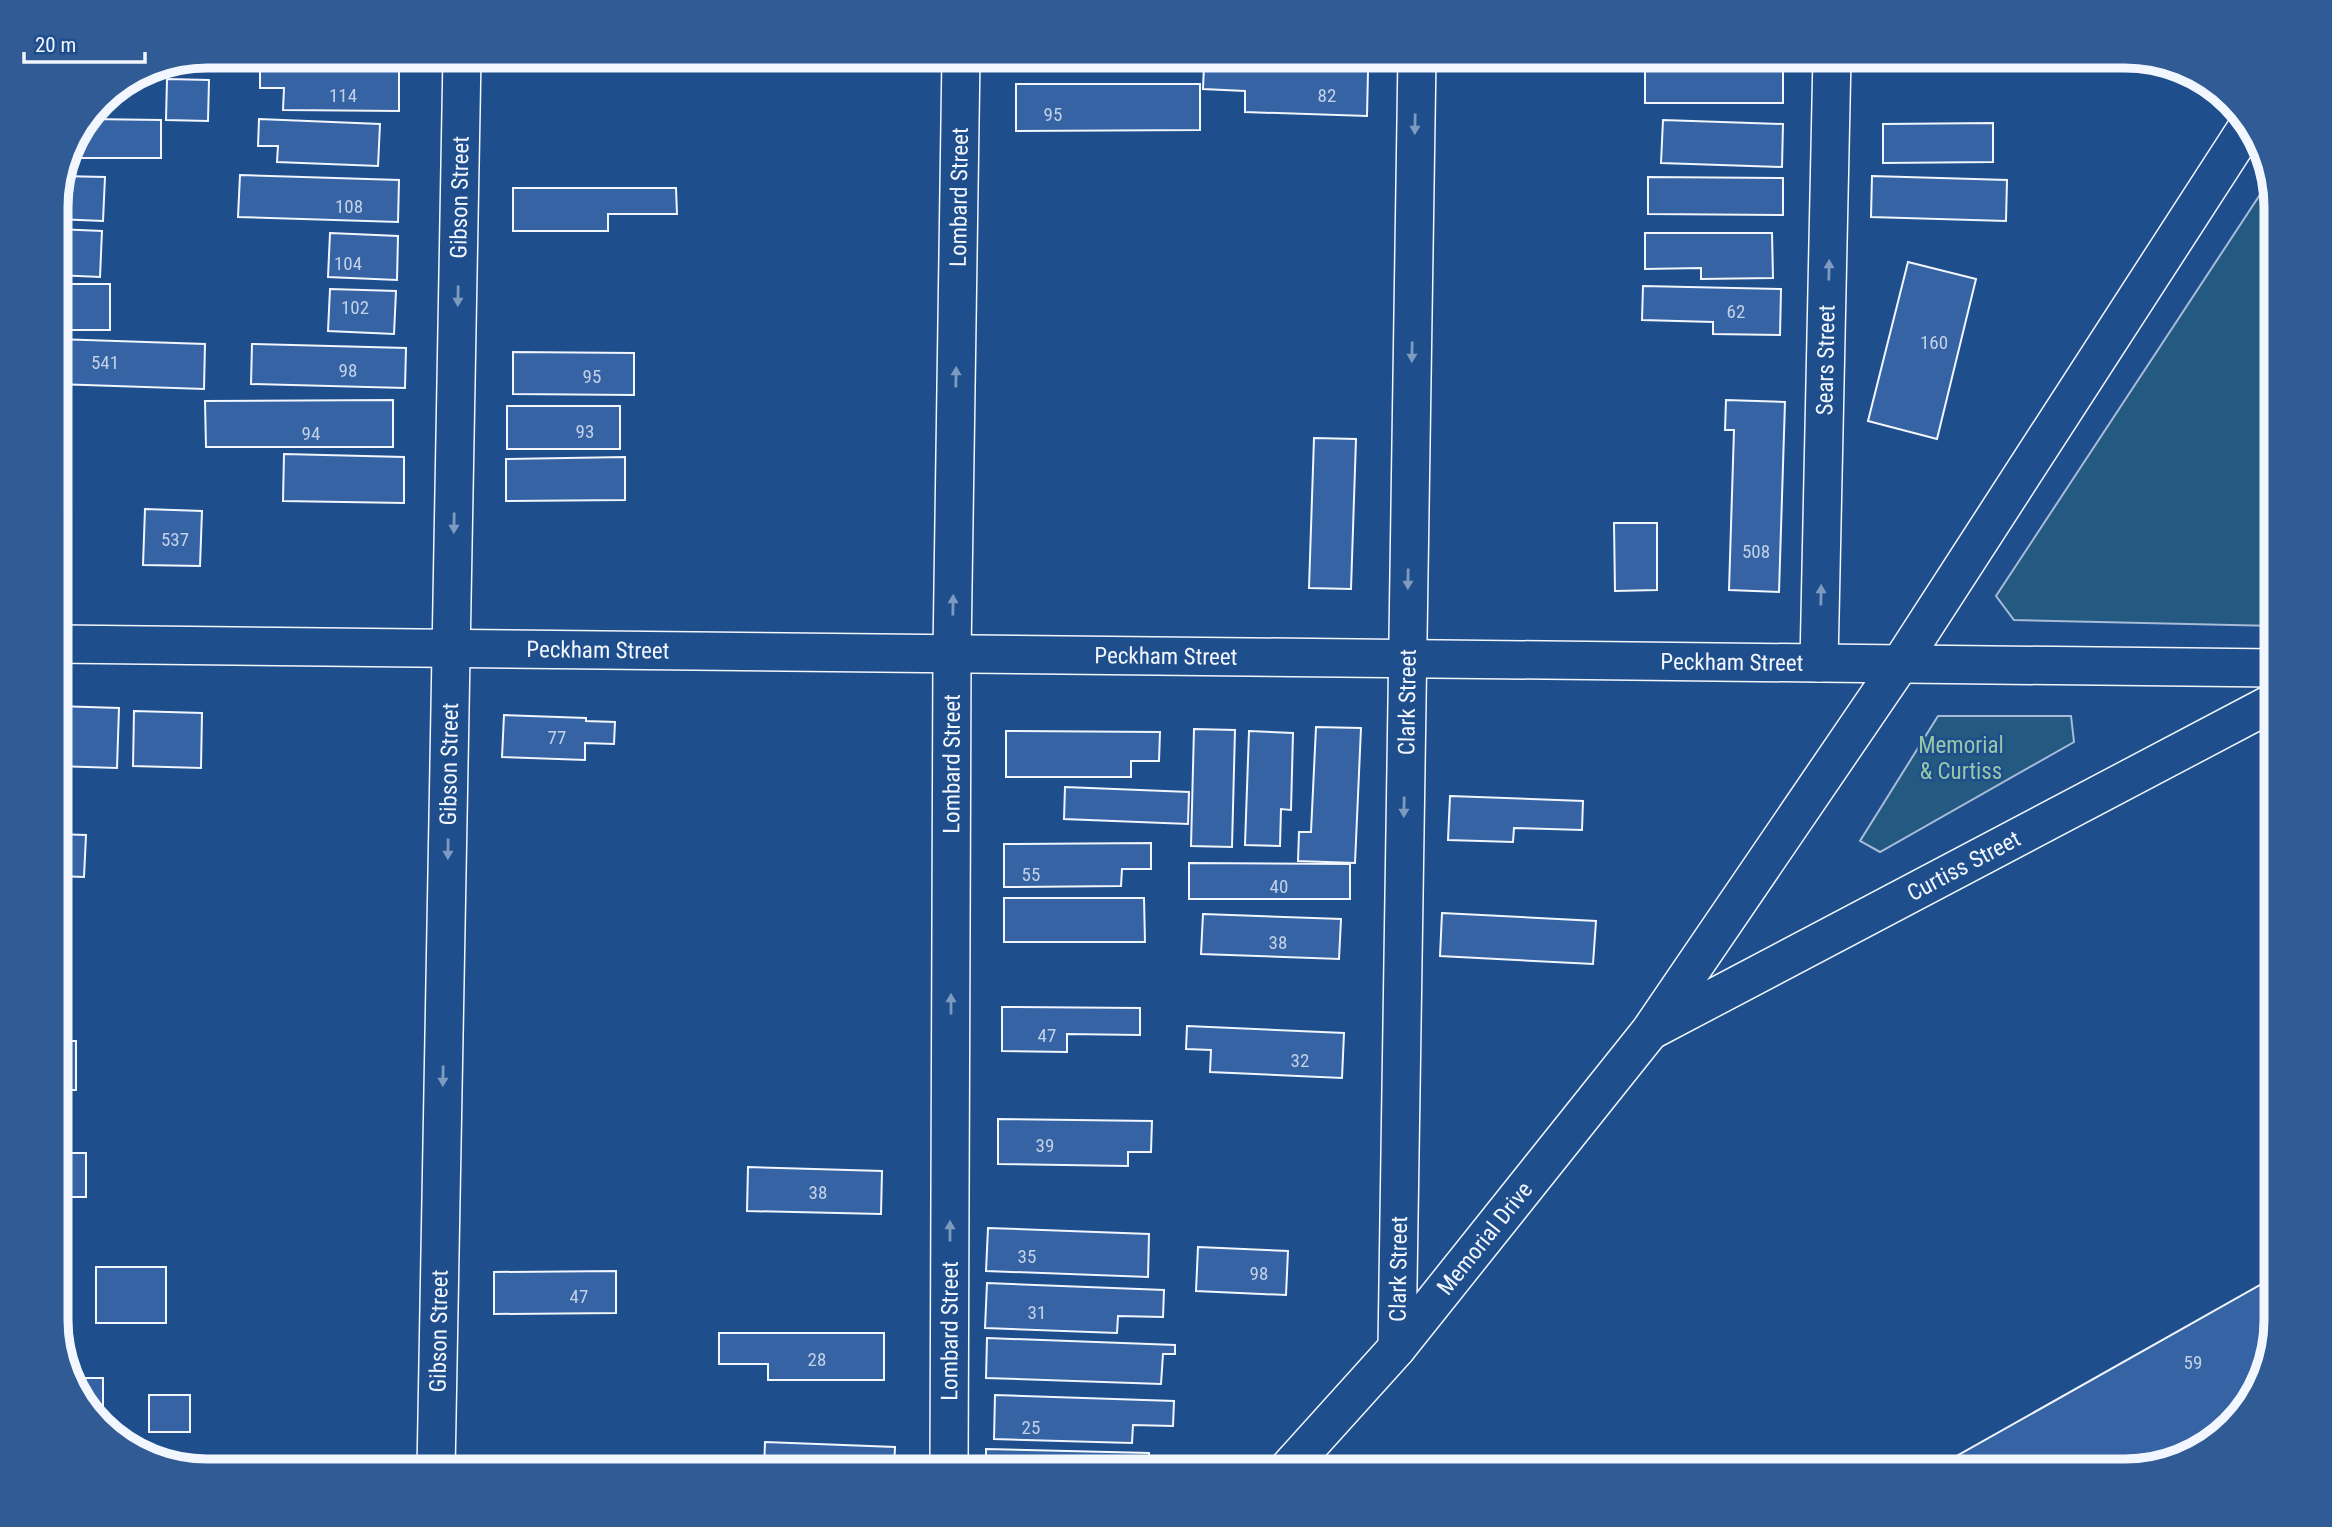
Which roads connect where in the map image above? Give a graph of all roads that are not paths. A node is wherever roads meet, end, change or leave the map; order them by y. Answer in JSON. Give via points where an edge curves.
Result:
{"nodes":[{"id":1,"x":1417,"y":68,"type":"edge"},
{"id":2,"x":1832,"y":68,"type":"edge"},
{"id":3,"x":462,"y":69,"type":"edge"},
{"id":4,"x":961,"y":69,"type":"edge"},
{"id":5,"x":2242,"y":134,"type":"edge"},
{"id":6,"x":69,"y":644,"type":"edge"},
{"id":7,"x":452,"y":648,"type":"junction"},
{"id":8,"x":952,"y":653,"type":"junction"},
{"id":9,"x":1406,"y":658,"type":"junction"},
{"id":10,"x":1819,"y":663,"type":"junction"},
{"id":11,"x":1900,"y":664,"type":"junction"},
{"id":12,"x":2264,"y":668,"type":"edge"},
{"id":13,"x":2264,"y":707,"type":"edge"},
{"id":14,"x":1650,"y":1031,"type":"junction"},
{"id":15,"x":1397,"y":1348,"type":"junction"},
{"id":16,"x":436,"y":1459,"type":"edge"},
{"id":17,"x":949,"y":1459,"type":"edge"},
{"id":18,"x":1297,"y":1459,"type":"edge"}],
"edges":[{"from":1,"to":9,"type":"street","name":"Clark Street","one_way":true},
{"from":10,"to":2,"type":"street","name":"Sears Street","one_way":true},
{"from":3,"to":7,"type":"street","name":"Gibson Street","one_way":true},
{"from":8,"to":4,"type":"street","name":"Lombard Street","one_way":true},
{"from":5,"to":11,"type":"street","name":"Memorial Drive"},
{"from":6,"to":7,"type":"street","name":"Peckham Street"},
{"from":7,"to":8,"type":"street","name":"Peckham Street"},
{"from":7,"to":16,"type":"street","name":"Gibson Street","one_way":true},
{"from":8,"to":9,"type":"street","name":"Peckham Street"},
{"from":17,"to":8,"type":"street","name":"Lombard Street","one_way":true},
{"from":9,"to":10,"type":"street","name":"Peckham Street"},
{"from":9,"to":15,"type":"street","name":"Clark Street","one_way":true},
{"from":10,"to":11,"type":"street","name":"Peckham Street"},
{"from":11,"to":12,"type":"street","name":"Peckham Street"},
{"from":11,"to":14,"type":"street","name":"Memorial Drive"},
{"from":13,"to":14,"type":"street","name":"Curtiss Street"},
{"from":14,"to":15,"type":"street","name":"Memorial Drive"},
{"from":15,"to":18,"type":"street","name":"Memorial Drive"}]}
